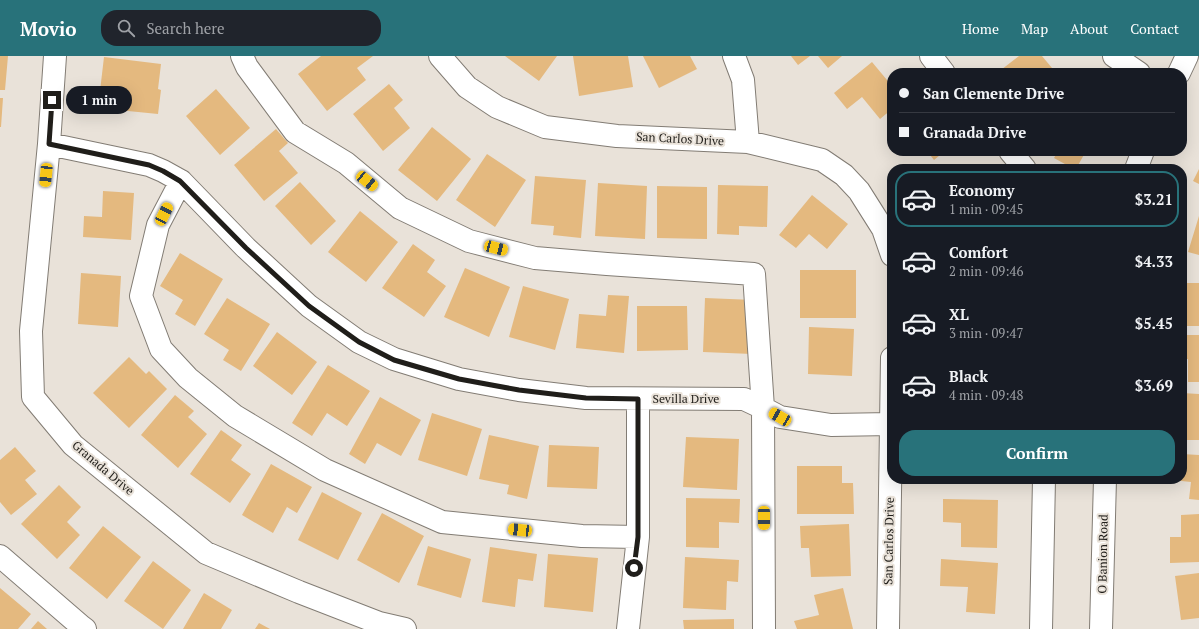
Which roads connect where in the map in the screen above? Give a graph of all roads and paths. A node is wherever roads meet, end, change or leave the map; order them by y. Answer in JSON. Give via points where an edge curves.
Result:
{"nodes":[{"id":1,"x":55,"y":56,"type":"edge"},
{"id":2,"x":242,"y":56,"type":"edge"},
{"id":3,"x":440,"y":56,"type":"edge"},
{"id":4,"x":734,"y":56,"type":"edge"},
{"id":5,"x":931,"y":56,"type":"edge"},
{"id":6,"x":1114,"y":56,"type":"edge"},
{"id":7,"x":1187,"y":56,"type":"edge"},
{"id":8,"x":940,"y":68,"type":"edge"},
{"id":9,"x":1132,"y":68,"type":"edge"},
{"id":10,"x":1181,"y":68,"type":"edge"},
{"id":11,"x":748,"y":142,"type":"junction"},
{"id":12,"x":49,"y":144,"type":"junction"},
{"id":13,"x":1014,"y":156,"type":"edge"},
{"id":14,"x":1022,"y":164,"type":"edge"},
{"id":15,"x":180,"y":181,"type":"junction"},
{"id":16,"x":887,"y":240,"type":"edge"},
{"id":17,"x":638,"y":399,"type":"junction"},
{"id":18,"x":763,"y":408,"type":"junction"},
{"id":19,"x":887,"y":424,"type":"edge"},
{"id":20,"x":889,"y":484,"type":"edge"},
{"id":21,"x":1044,"y":484,"type":"edge"},
{"id":22,"x":1105,"y":484,"type":"edge"},
{"id":23,"x":638,"y":537,"type":"junction"},
{"id":24,"x":0,"y":556,"type":"edge"},
{"id":25,"x":85,"y":629,"type":"edge"},
{"id":26,"x":404,"y":629,"type":"edge"},
{"id":27,"x":628,"y":629,"type":"edge"},
{"id":28,"x":764,"y":629,"type":"edge"},
{"id":29,"x":888,"y":629,"type":"edge"},
{"id":30,"x":1041,"y":629,"type":"edge"},
{"id":31,"x":1101,"y":629,"type":"edge"}],
"edges":[{"from":1,"to":12,"type":"street","name":"Granada Drive"},
{"from":2,"to":18,"type":"street","via":[[247,68],[295,132],[346,163],[400,208],[469,240],[535,258],[754,274]]},
{"from":3,"to":11,"type":"street","name":"San Carlos Drive","via":[[467,87],[497,107],[545,127],[617,136]]},
{"from":4,"to":11,"type":"street","via":[[743,80]]},
{"from":5,"to":8,"type":"street"},
{"from":6,"to":9,"type":"street"},
{"from":7,"to":10,"type":"street"},
{"from":11,"to":16,"type":"street","name":"San Carlos Drive","via":[[822,160],[844,175],[859,191],[883,229]]},
{"from":12,"to":15,"type":"street","name":"Sevilla Drive","via":[[149,165]]},
{"from":12,"to":26,"type":"street","name":"Granada Drive","via":[[30,331],[33,397],[73,445],[206,552],[299,592]]},
{"from":13,"to":14,"type":"street"},
{"from":15,"to":17,"type":"street","name":"Sevilla Drive","via":[[246,248],[309,306],[359,342],[394,360],[459,379],[519,390],[586,398]]},
{"from":15,"to":23,"type":"street","via":[[158,225],[141,296],[161,349],[188,378],[235,416],[325,470],[442,522],[582,536]]},
{"from":17,"to":18,"type":"street","name":"Sevilla Drive","via":[[744,399]]},
{"from":17,"to":23,"type":"street"},
{"from":18,"to":19,"type":"street","name":"Sevilla Drive","via":[[780,417],[831,425]]},
{"from":18,"to":28,"type":"street"},
{"from":20,"to":29,"type":"street","name":"San Carlos Drive"},
{"from":21,"to":30,"type":"street"},
{"from":22,"to":31,"type":"street","name":"O Banion Road"},
{"from":23,"to":27,"type":"street"},
{"from":24,"to":25,"type":"street"}]}
